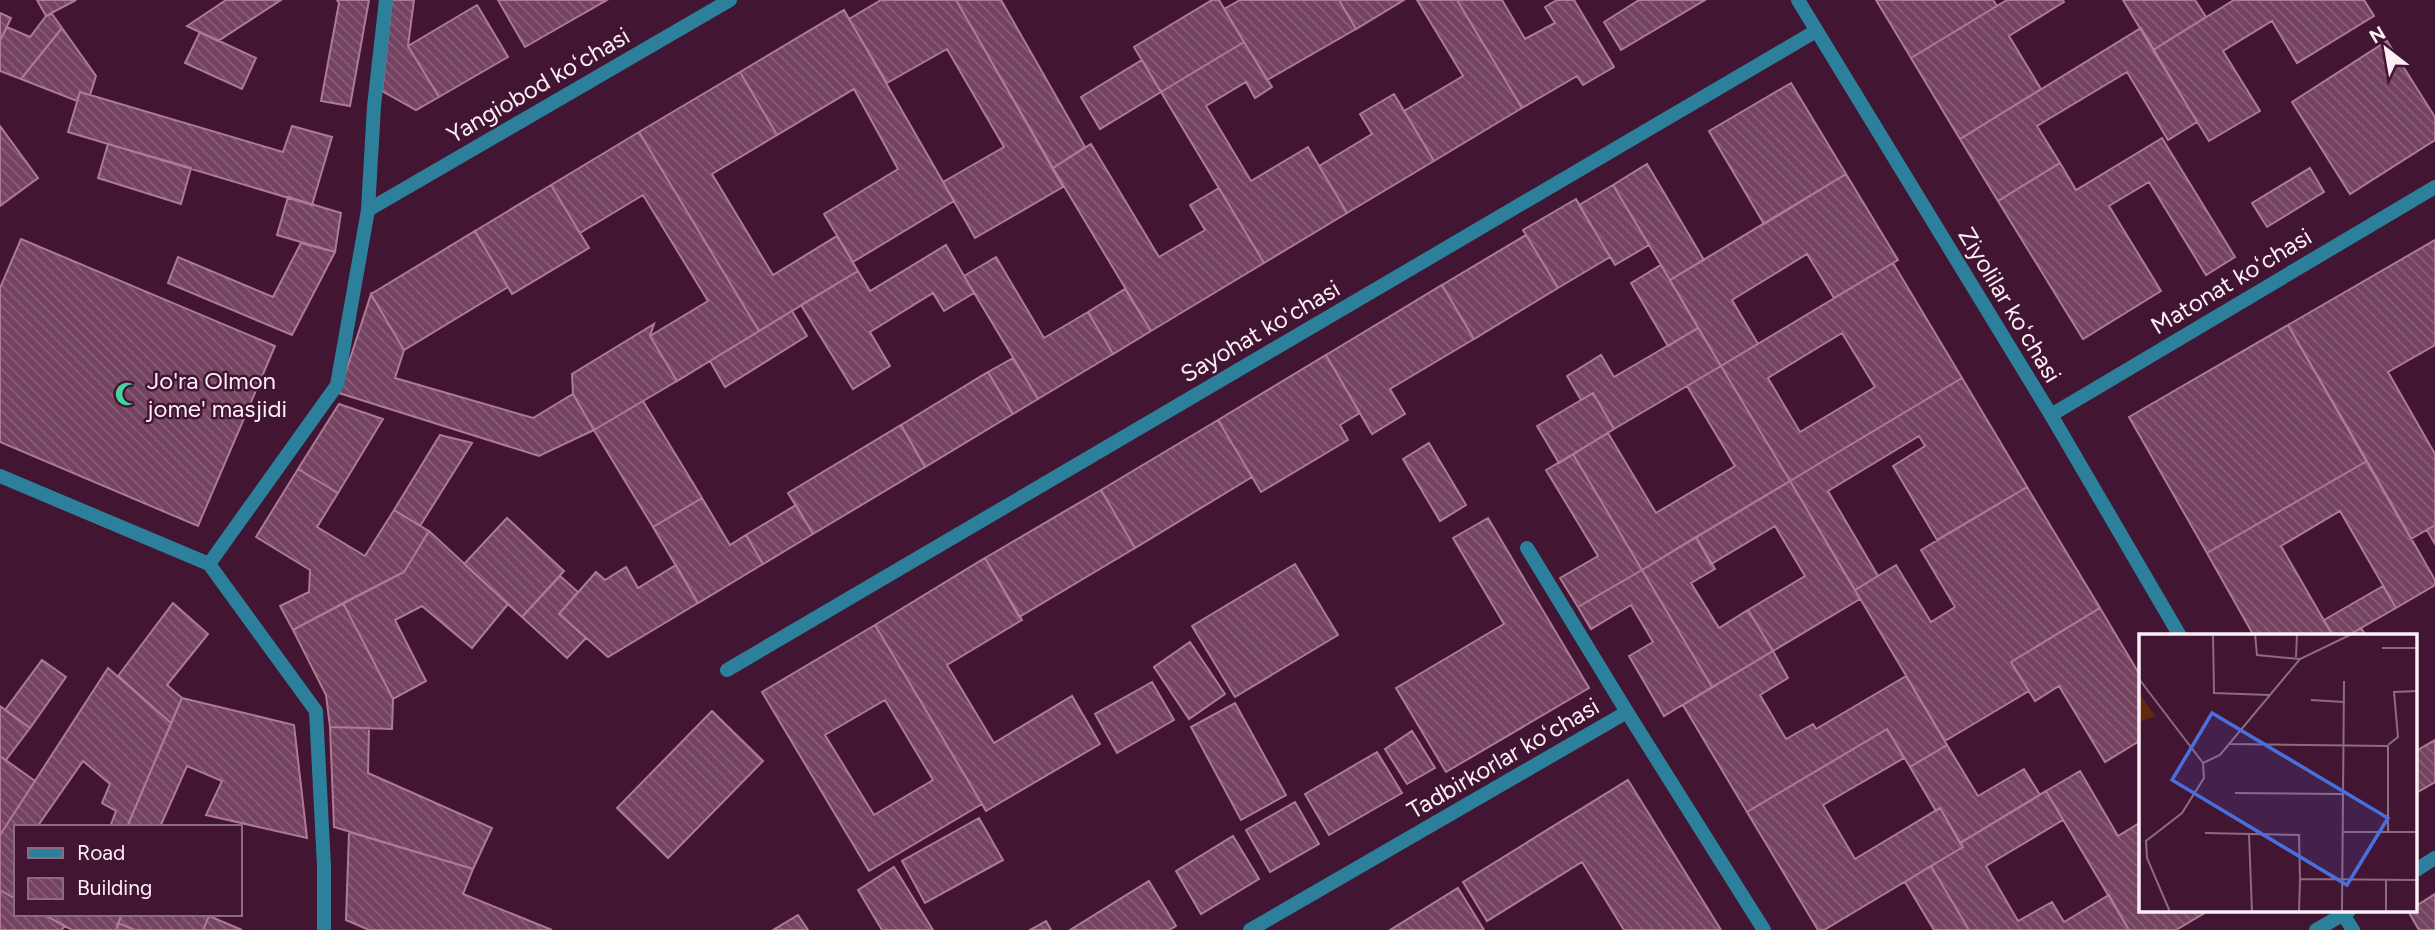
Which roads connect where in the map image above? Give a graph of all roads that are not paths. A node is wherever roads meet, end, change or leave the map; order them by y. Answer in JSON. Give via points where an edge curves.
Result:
{"nodes":[{"id":1,"x":386,"y":0,"type":"edge"},
{"id":2,"x":730,"y":0,"type":"edge"},
{"id":3,"x":1798,"y":0,"type":"edge"},
{"id":4,"x":1816,"y":31,"type":"junction"},
{"id":5,"x":2435,"y":187,"type":"edge"},
{"id":6,"x":368,"y":210,"type":"junction"},
{"id":7,"x":2051,"y":415,"type":"junction"},
{"id":8,"x":0,"y":476,"type":"edge"},
{"id":9,"x":1527,"y":548,"type":"dead end"},
{"id":10,"x":209,"y":564,"type":"junction"},
{"id":11,"x":2179,"y":634,"type":"edge"},
{"id":12,"x":727,"y":670,"type":"dead end"},
{"id":13,"x":1627,"y":712,"type":"junction"},
{"id":14,"x":2435,"y":858,"type":"edge"},
{"id":15,"x":2418,"y":869,"type":"edge"},
{"id":16,"x":2344,"y":912,"type":"edge"},
{"id":17,"x":324,"y":930,"type":"edge"},
{"id":18,"x":1250,"y":930,"type":"edge"},
{"id":19,"x":1764,"y":930,"type":"edge"},
{"id":20,"x":2316,"y":930,"type":"edge"},
{"id":21,"x":2353,"y":930,"type":"edge"}],
"edges":[{"from":1,"to":6,"type":"street"},
{"from":2,"to":6,"type":"street","name":"Yangiobod koʻchasi"},
{"from":3,"to":4,"type":"street","name":"Ziyolilar koʻchasi"},
{"from":4,"to":7,"type":"street","name":"Ziyolilar koʻchasi"},
{"from":4,"to":12,"type":"street","name":"Sayohat ko'chasi"},
{"from":5,"to":7,"type":"street","name":"Matonat koʻchasi"},
{"from":6,"to":10,"type":"street","via":[[337,385]]},
{"from":7,"to":11,"type":"street","name":"Ziyolilar koʻchasi"},
{"from":8,"to":10,"type":"street"},
{"from":9,"to":13,"type":"street"},
{"from":10,"to":17,"type":"street","via":[[316,711]]},
{"from":13,"to":18,"type":"street","name":"Tadbirkorlar koʻchasi"},
{"from":13,"to":19,"type":"street","name":"Tadbirkorlar koʻchasi"},
{"from":14,"to":15,"type":"street"},
{"from":16,"to":20,"type":"street"},
{"from":16,"to":21,"type":"street"}]}
